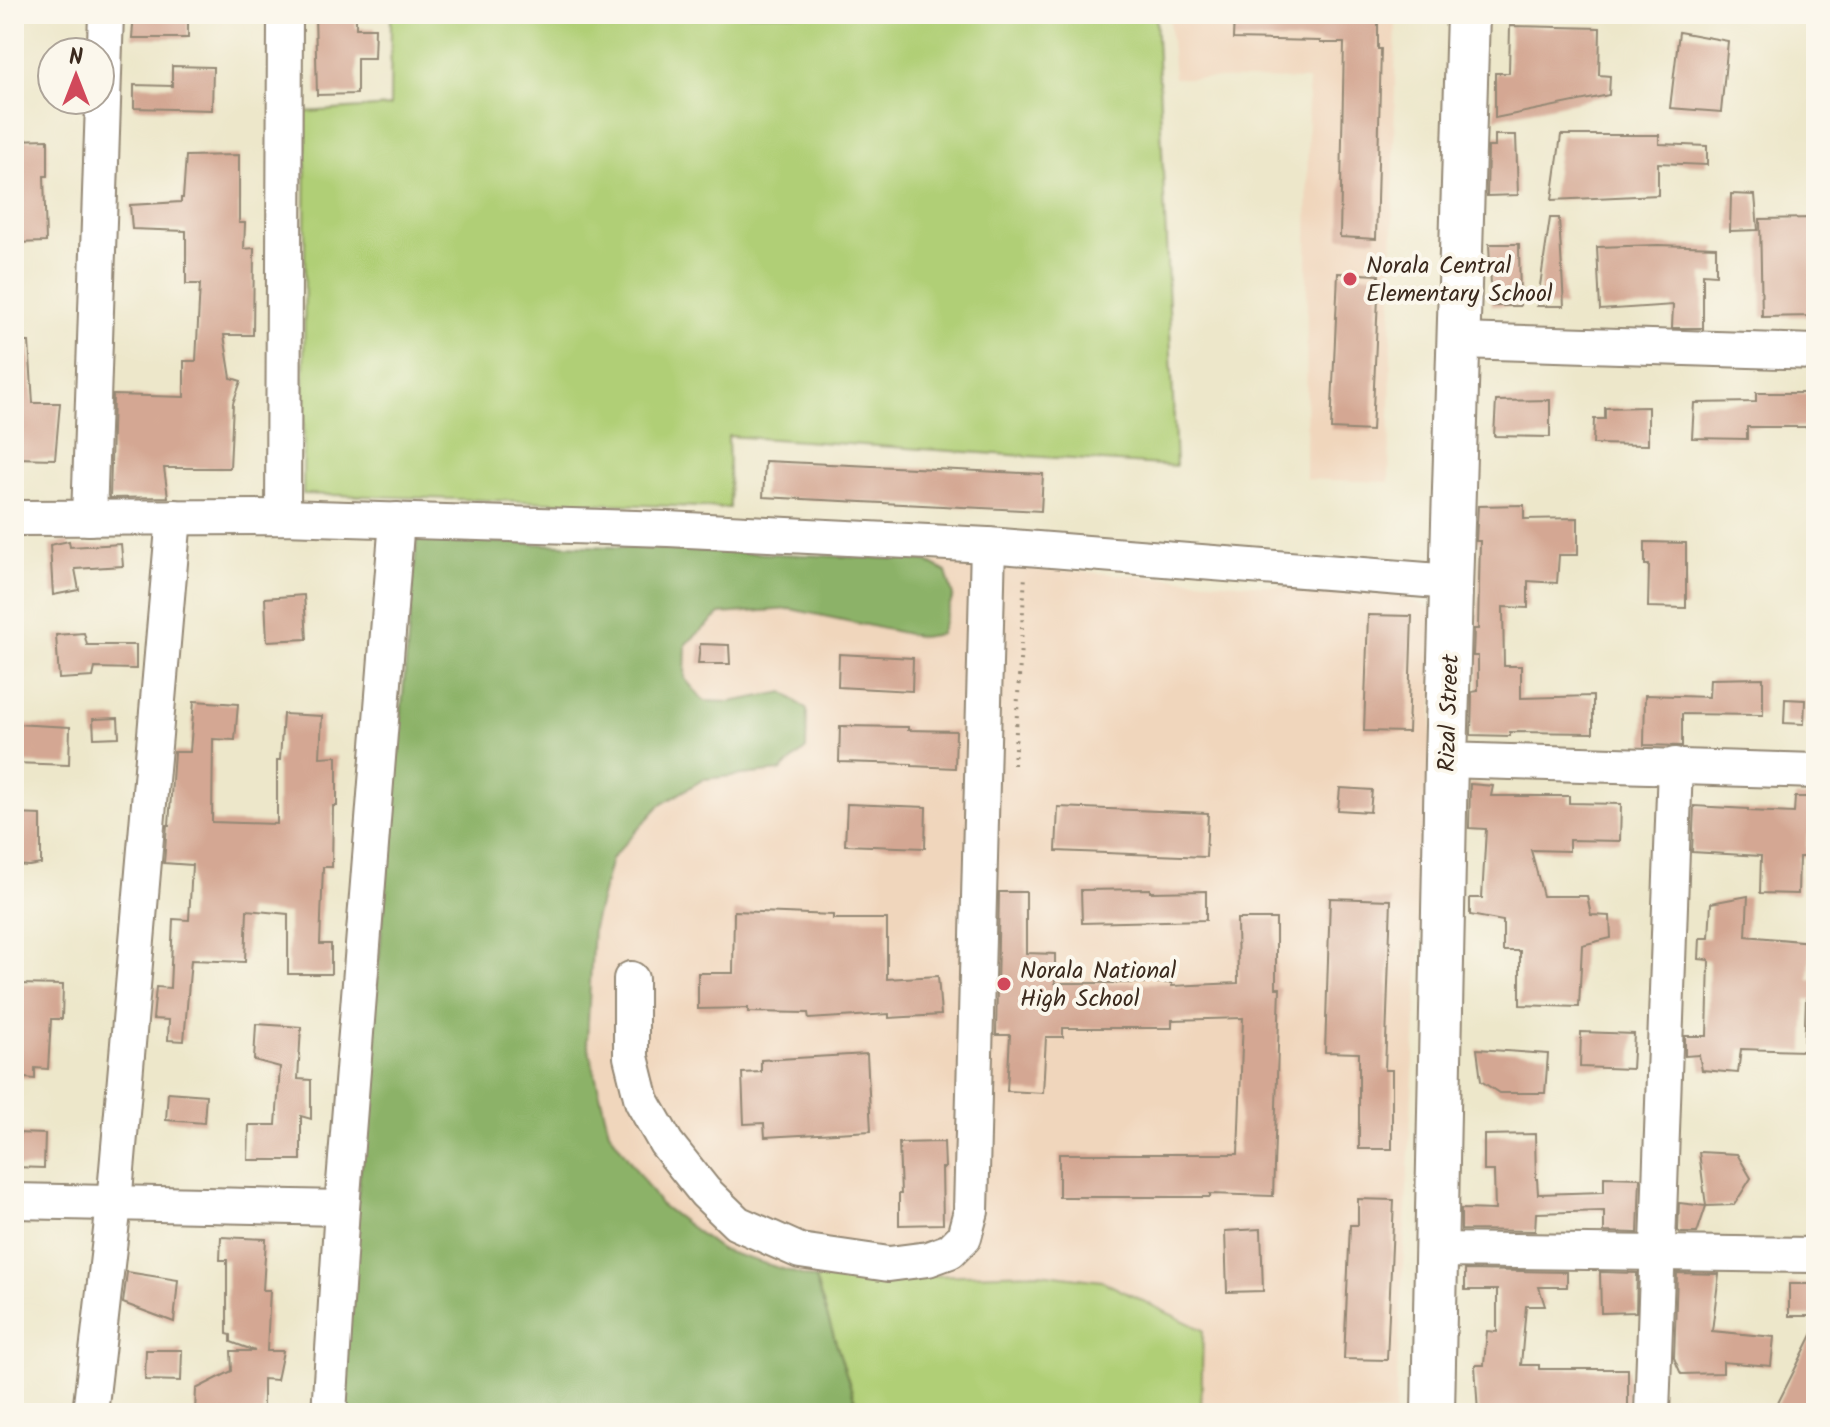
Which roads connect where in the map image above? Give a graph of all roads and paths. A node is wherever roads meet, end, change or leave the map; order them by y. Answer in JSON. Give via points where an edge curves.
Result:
{"nodes":[{"id":1,"x":106,"y":14,"type":"edge"},
{"id":2,"x":285,"y":14,"type":"edge"},
{"id":3,"x":1468,"y":14,"type":"edge"},
{"id":4,"x":1459,"y":341,"type":"junction"},
{"id":5,"x":1816,"y":352,"type":"edge"},
{"id":6,"x":174,"y":517,"type":"junction"},
{"id":7,"x":283,"y":517,"type":"junction"},
{"id":8,"x":14,"y":518,"type":"edge"},
{"id":9,"x":89,"y":518,"type":"junction"},
{"id":10,"x":397,"y":520,"type":"junction"},
{"id":11,"x":988,"y":545,"type":"junction"},
{"id":12,"x":1027,"y":548,"type":"junction"},
{"id":13,"x":1451,"y":582,"type":"junction"},
{"id":14,"x":1446,"y":760,"type":"junction"},
{"id":15,"x":1675,"y":765,"type":"junction"},
{"id":16,"x":1816,"y":771,"type":"edge"},
{"id":17,"x":982,"y":773,"type":"junction"},
{"id":18,"x":631,"y":979,"type":"dead end"},
{"id":19,"x":14,"y":1201,"type":"edge"},
{"id":20,"x":114,"y":1204,"type":"junction"},
{"id":21,"x":342,"y":1208,"type":"junction"},
{"id":22,"x":1437,"y":1250,"type":"junction"},
{"id":23,"x":1656,"y":1254,"type":"junction"},
{"id":24,"x":1816,"y":1255,"type":"edge"},
{"id":25,"x":90,"y":1413,"type":"edge"},
{"id":26,"x":329,"y":1413,"type":"edge"},
{"id":27,"x":1433,"y":1413,"type":"edge"},
{"id":28,"x":1652,"y":1413,"type":"edge"}],
"edges":[{"from":1,"to":9,"type":"street"},
{"from":2,"to":7,"type":"street"},
{"from":3,"to":4,"type":"main road","name":"Rizal Street"},
{"from":4,"to":5,"type":"street"},
{"from":4,"to":13,"type":"main road","name":"Rizal Street"},
{"from":6,"to":7,"type":"street"},
{"from":6,"to":9,"type":"street"},
{"from":6,"to":20,"type":"street"},
{"from":7,"to":10,"type":"street"},
{"from":8,"to":9,"type":"street"},
{"from":10,"to":11,"type":"street"},
{"from":10,"to":21,"type":"street"},
{"from":11,"to":12,"type":"street"},
{"from":11,"to":17,"type":"street"},
{"from":12,"to":13,"type":"street"},
{"from":12,"to":17,"type":"path","via":[[1013,771]]},
{"from":13,"to":14,"type":"main road","name":"Rizal Street"},
{"from":14,"to":15,"type":"street"},
{"from":14,"to":22,"type":"main road","name":"Rizal Street"},
{"from":15,"to":16,"type":"street"},
{"from":15,"to":23,"type":"street"},
{"from":17,"to":18,"type":"street","via":[[971,1211],[964,1237],[950,1251],[889,1264],[800,1251],[737,1223],[666,1143],[642,1101],[631,1057]]},
{"from":19,"to":20,"type":"street"},
{"from":20,"to":21,"type":"street"},
{"from":20,"to":25,"type":"street"},
{"from":21,"to":26,"type":"street"},
{"from":22,"to":23,"type":"street"},
{"from":22,"to":27,"type":"main road","name":"Rizal Street"},
{"from":23,"to":24,"type":"street"},
{"from":23,"to":28,"type":"street"}]}
